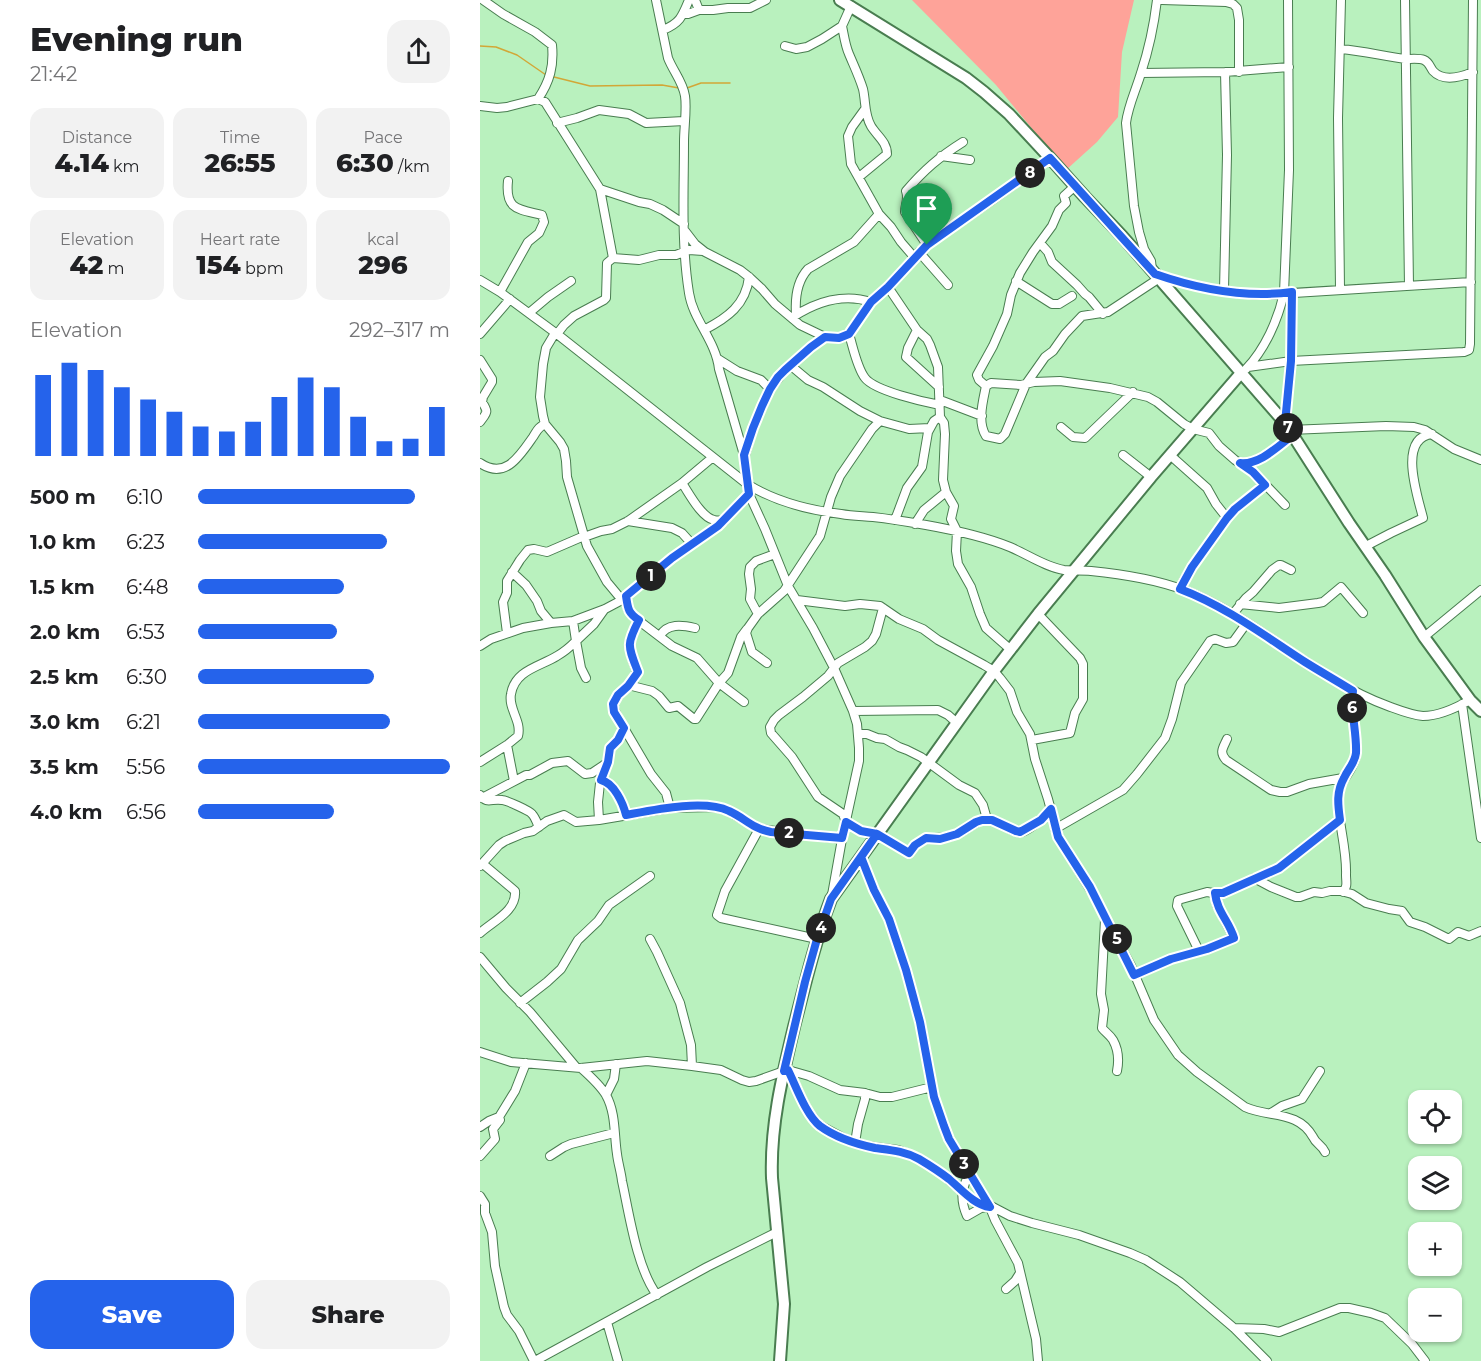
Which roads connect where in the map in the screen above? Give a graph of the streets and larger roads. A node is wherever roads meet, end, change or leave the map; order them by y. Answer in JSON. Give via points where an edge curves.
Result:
{"nodes":[{"id":1,"x":483,"y":0,"type":"edge"},
{"id":2,"x":656,"y":0,"type":"edge"},
{"id":3,"x":689,"y":0,"type":"edge"},
{"id":4,"x":695,"y":0,"type":"edge"},
{"id":5,"x":766,"y":0,"type":"edge"},
{"id":6,"x":840,"y":0,"type":"edge"},
{"id":7,"x":1160,"y":0,"type":"edge"},
{"id":8,"x":1288,"y":0,"type":"edge"},
{"id":9,"x":1341,"y":0,"type":"edge"},
{"id":10,"x":1405,"y":0,"type":"edge"},
{"id":11,"x":1473,"y":0,"type":"edge"},
{"id":12,"x":851,"y":6,"type":"junction"},
{"id":13,"x":699,"y":10,"type":"junction"},
{"id":14,"x":683,"y":14,"type":"junction"},
{"id":15,"x":842,"y":26,"type":"junction"},
{"id":16,"x":663,"y":30,"type":"junction"},
{"id":17,"x":785,"y":46,"type":"dead end"},
{"id":18,"x":1341,"y":49,"type":"junction"},
{"id":19,"x":1477,"y":54,"type":"edge"},
{"id":20,"x":1405,"y":59,"type":"junction"},
{"id":21,"x":1289,"y":67,"type":"junction"},
{"id":22,"x":1226,"y":72,"type":"junction"},
{"id":23,"x":1239,"y":72,"type":"junction"},
{"id":24,"x":1473,"y":72,"type":"junction"},
{"id":25,"x":1142,"y":73,"type":"junction"},
{"id":26,"x":538,"y":99,"type":"junction"},
{"id":27,"x":480,"y":106,"type":"edge"},
{"id":28,"x":865,"y":109,"type":"junction"},
{"id":29,"x":684,"y":121,"type":"junction"},
{"id":30,"x":557,"y":123,"type":"junction"},
{"id":31,"x":963,"y":142,"type":"dead end"},
{"id":32,"x":1477,"y":153,"type":"edge"},
{"id":33,"x":941,"y":156,"type":"junction"},
{"id":34,"x":1050,"y":158,"type":"junction"},
{"id":35,"x":970,"y":160,"type":"dead end"},
{"id":36,"x":859,"y":177,"type":"junction"},
{"id":37,"x":508,"y":181,"type":"dead end"},
{"id":38,"x":1075,"y":186,"type":"junction"},
{"id":39,"x":600,"y":189,"type":"junction"},
{"id":40,"x":879,"y":214,"type":"junction"},
{"id":41,"x":685,"y":228,"type":"junction"},
{"id":42,"x":1040,"y":243,"type":"junction"},
{"id":43,"x":927,"y":245,"type":"junction"},
{"id":44,"x":684,"y":252,"type":"junction"},
{"id":45,"x":705,"y":252,"type":"junction"},
{"id":46,"x":917,"y":255,"type":"junction"},
{"id":47,"x":612,"y":258,"type":"junction"},
{"id":48,"x":1155,"y":274,"type":"junction"},
{"id":49,"x":749,"y":277,"type":"junction"},
{"id":50,"x":480,"y":280,"type":"edge"},
{"id":51,"x":571,"y":281,"type":"dead end"},
{"id":52,"x":1016,"y":281,"type":"junction"},
{"id":53,"x":1471,"y":282,"type":"junction"},
{"id":54,"x":948,"y":285,"type":"dead end"},
{"id":55,"x":1409,"y":286,"type":"junction"},
{"id":56,"x":888,"y":287,"type":"junction"},
{"id":57,"x":1341,"y":289,"type":"junction"},
{"id":58,"x":1224,"y":290,"type":"junction"},
{"id":59,"x":500,"y":292,"type":"junction"},
{"id":60,"x":1288,"y":293,"type":"junction"},
{"id":61,"x":1072,"y":296,"type":"dead end"},
{"id":62,"x":510,"y":299,"type":"junction"},
{"id":63,"x":871,"y":302,"type":"junction"},
{"id":64,"x":529,"y":313,"type":"junction"},
{"id":65,"x":1103,"y":314,"type":"junction"},
{"id":66,"x":794,"y":316,"type":"junction"},
{"id":67,"x":704,"y":330,"type":"junction"},
{"id":68,"x":917,"y":330,"type":"junction"},
{"id":69,"x":480,"y":334,"type":"edge"},
{"id":70,"x":556,"y":334,"type":"junction"},
{"id":71,"x":849,"y":334,"type":"junction"},
{"id":72,"x":825,"y":337,"type":"junction"},
{"id":73,"x":718,"y":359,"type":"junction"},
{"id":74,"x":480,"y":360,"type":"edge"},
{"id":75,"x":1291,"y":361,"type":"junction"},
{"id":76,"x":790,"y":365,"type":"junction"},
{"id":77,"x":1244,"y":370,"type":"junction"},
{"id":78,"x":1026,"y":384,"type":"junction"},
{"id":79,"x":986,"y":386,"type":"junction"},
{"id":80,"x":939,"y":387,"type":"junction"},
{"id":81,"x":770,"y":389,"type":"junction"},
{"id":82,"x":1132,"y":392,"type":"junction"},
{"id":83,"x":940,"y":403,"type":"junction"},
{"id":84,"x":982,"y":416,"type":"junction"},
{"id":85,"x":940,"y":417,"type":"junction"},
{"id":86,"x":880,"y":421,"type":"junction"},
{"id":87,"x":480,"y":422,"type":"edge"},
{"id":88,"x":546,"y":424,"type":"junction"},
{"id":89,"x":1061,"y":427,"type":"dead end"},
{"id":90,"x":930,"y":428,"type":"junction"},
{"id":91,"x":1193,"y":429,"type":"junction"},
{"id":92,"x":1289,"y":429,"type":"junction"},
{"id":93,"x":1432,"y":434,"type":"junction"},
{"id":94,"x":744,"y":455,"type":"junction"},
{"id":95,"x":1123,"y":455,"type":"dead end"},
{"id":96,"x":1170,"y":455,"type":"junction"},
{"id":97,"x":713,"y":457,"type":"junction"},
{"id":98,"x":1481,"y":460,"type":"edge"},
{"id":99,"x":480,"y":463,"type":"edge"},
{"id":100,"x":1240,"y":463,"type":"junction"},
{"id":101,"x":1151,"y":477,"type":"junction"},
{"id":102,"x":682,"y":483,"type":"junction"},
{"id":103,"x":747,"y":484,"type":"junction"},
{"id":104,"x":1265,"y":485,"type":"junction"},
{"id":105,"x":946,"y":492,"type":"junction"},
{"id":106,"x":749,"y":494,"type":"junction"},
{"id":107,"x":1285,"y":505,"type":"dead end"},
{"id":108,"x":827,"y":511,"type":"junction"},
{"id":109,"x":1227,"y":518,"type":"junction"},
{"id":110,"x":724,"y":520,"type":"junction"},
{"id":111,"x":895,"y":520,"type":"junction"},
{"id":112,"x":628,"y":521,"type":"junction"},
{"id":113,"x":915,"y":524,"type":"junction"},
{"id":114,"x":957,"y":531,"type":"junction"},
{"id":115,"x":584,"y":537,"type":"junction"},
{"id":116,"x":692,"y":544,"type":"junction"},
{"id":117,"x":1366,"y":546,"type":"junction"},
{"id":118,"x":776,"y":554,"type":"junction"},
{"id":119,"x":1074,"y":570,"type":"junction"},
{"id":120,"x":1292,"y":570,"type":"dead end"},
{"id":121,"x":512,"y":572,"type":"junction"},
{"id":122,"x":788,"y":586,"type":"junction"},
{"id":123,"x":1180,"y":589,"type":"junction"},
{"id":124,"x":1481,"y":590,"type":"edge"},
{"id":125,"x":624,"y":598,"type":"junction"},
{"id":126,"x":797,"y":600,"type":"junction"},
{"id":127,"x":1240,"y":604,"type":"junction"},
{"id":128,"x":883,"y":608,"type":"junction"},
{"id":129,"x":605,"y":609,"type":"junction"},
{"id":130,"x":1363,"y":613,"type":"dead end"},
{"id":131,"x":758,"y":614,"type":"junction"},
{"id":132,"x":1038,"y":614,"type":"junction"},
{"id":133,"x":1233,"y":615,"type":"junction"},
{"id":134,"x":639,"y":620,"type":"junction"},
{"id":135,"x":573,"y":621,"type":"junction"},
{"id":136,"x":551,"y":623,"type":"junction"},
{"id":137,"x":1246,"y":624,"type":"junction"},
{"id":138,"x":696,"y":628,"type":"dead end"},
{"id":139,"x":748,"y":628,"type":"junction"},
{"id":140,"x":507,"y":633,"type":"junction"},
{"id":141,"x":660,"y":636,"type":"junction"},
{"id":142,"x":1424,"y":637,"type":"junction"},
{"id":143,"x":576,"y":641,"type":"junction"},
{"id":144,"x":480,"y":646,"type":"edge"},
{"id":145,"x":1011,"y":650,"type":"junction"},
{"id":146,"x":767,"y":663,"type":"dead end"},
{"id":147,"x":834,"y":668,"type":"junction"},
{"id":148,"x":993,"y":671,"type":"junction"},
{"id":149,"x":586,"y":678,"type":"dead end"},
{"id":150,"x":719,"y":683,"type":"junction"},
{"id":151,"x":628,"y":686,"type":"junction"},
{"id":152,"x":1353,"y":691,"type":"junction"},
{"id":153,"x":744,"y":702,"type":"dead end"},
{"id":154,"x":1466,"y":702,"type":"junction"},
{"id":155,"x":853,"y":711,"type":"junction"},
{"id":156,"x":1481,"y":711,"type":"edge"},
{"id":157,"x":957,"y":723,"type":"junction"},
{"id":158,"x":624,"y":728,"type":"junction"},
{"id":159,"x":859,"y":735,"type":"junction"},
{"id":160,"x":1227,"y":739,"type":"dead end"},
{"id":161,"x":1032,"y":740,"type":"junction"},
{"id":162,"x":507,"y":745,"type":"junction"},
{"id":163,"x":480,"y":762,"type":"edge"},
{"id":164,"x":608,"y":762,"type":"junction"},
{"id":165,"x":928,"y":762,"type":"junction"},
{"id":166,"x":1343,"y":778,"type":"junction"},
{"id":167,"x":601,"y":780,"type":"junction"},
{"id":168,"x":514,"y":781,"type":"junction"},
{"id":169,"x":481,"y":796,"type":"edge"},
{"id":170,"x":1478,"y":797,"type":"edge"},
{"id":171,"x":670,"y":808,"type":"junction"},
{"id":172,"x":1051,"y":809,"type":"junction"},
{"id":173,"x":626,"y":815,"type":"junction"},
{"id":174,"x":987,"y":819,"type":"junction"},
{"id":175,"x":599,"y":820,"type":"junction"},
{"id":176,"x":1340,"y":820,"type":"junction"},
{"id":177,"x":846,"y":822,"type":"junction"},
{"id":178,"x":539,"y":827,"type":"junction"},
{"id":179,"x":759,"y":829,"type":"junction"},
{"id":180,"x":1055,"y":829,"type":"junction"},
{"id":181,"x":877,"y":834,"type":"junction"},
{"id":182,"x":842,"y":838,"type":"junction"},
{"id":183,"x":1481,"y":838,"type":"edge"},
{"id":184,"x":861,"y":857,"type":"junction"},
{"id":185,"x":481,"y":865,"type":"edge"},
{"id":186,"x":650,"y":876,"type":"dead end"},
{"id":187,"x":1254,"y":878,"type":"junction"},
{"id":188,"x":1344,"y":892,"type":"junction"},
{"id":189,"x":1215,"y":893,"type":"junction"},
{"id":190,"x":831,"y":899,"type":"junction"},
{"id":191,"x":1105,"y":918,"type":"junction"},
{"id":192,"x":1481,"y":931,"type":"edge"},
{"id":193,"x":480,"y":933,"type":"edge"},
{"id":194,"x":650,"y":939,"type":"dead end"},
{"id":195,"x":817,"y":939,"type":"junction"},
{"id":196,"x":1199,"y":951,"type":"junction"},
{"id":197,"x":480,"y":957,"type":"edge"},
{"id":198,"x":1134,"y":975,"type":"junction"},
{"id":199,"x":520,"y":1003,"type":"junction"},
{"id":200,"x":480,"y":1052,"type":"edge"},
{"id":201,"x":526,"y":1063,"type":"junction"},
{"id":202,"x":616,"y":1064,"type":"junction"},
{"id":203,"x":692,"y":1066,"type":"junction"},
{"id":204,"x":578,"y":1068,"type":"junction"},
{"id":205,"x":786,"y":1070,"type":"junction"},
{"id":206,"x":1117,"y":1071,"type":"dead end"},
{"id":207,"x":1320,"y":1071,"type":"dead end"},
{"id":208,"x":932,"y":1087,"type":"junction"},
{"id":209,"x":865,"y":1093,"type":"junction"},
{"id":210,"x":606,"y":1095,"type":"junction"},
{"id":211,"x":1271,"y":1113,"type":"junction"},
{"id":212,"x":499,"y":1117,"type":"junction"},
{"id":213,"x":480,"y":1127,"type":"edge"},
{"id":214,"x":614,"y":1133,"type":"junction"},
{"id":215,"x":855,"y":1143,"type":"junction"},
{"id":216,"x":1325,"y":1152,"type":"dead end"},
{"id":217,"x":480,"y":1156,"type":"edge"},
{"id":218,"x":550,"y":1156,"type":"dead end"},
{"id":219,"x":970,"y":1173,"type":"junction"},
{"id":220,"x":963,"y":1192,"type":"junction"},
{"id":221,"x":480,"y":1196,"type":"edge"},
{"id":222,"x":987,"y":1206,"type":"junction"},
{"id":223,"x":483,"y":1207,"type":"edge"},
{"id":224,"x":777,"y":1232,"type":"junction"},
{"id":225,"x":1020,"y":1273,"type":"junction"},
{"id":226,"x":1006,"y":1288,"type":"dead end"},
{"id":227,"x":657,"y":1295,"type":"junction"},
{"id":228,"x":607,"y":1322,"type":"junction"},
{"id":229,"x":1234,"y":1328,"type":"junction"},
{"id":230,"x":535,"y":1361,"type":"edge"},
{"id":231,"x":618,"y":1361,"type":"edge"},
{"id":232,"x":780,"y":1361,"type":"edge"},
{"id":233,"x":1038,"y":1361,"type":"edge"},
{"id":234,"x":1267,"y":1361,"type":"edge"},
{"id":235,"x":1425,"y":1361,"type":"edge"}],
"edges":[{"from":1,"to":26,"type":"street","via":[[552,45],[552,73]]},
{"from":2,"to":16,"type":"street"},
{"from":3,"to":14,"type":"street"},
{"from":4,"to":13,"type":"street"},
{"from":5,"to":13,"type":"street","via":[[750,8]]},
{"from":6,"to":12,"type":"street"},
{"from":7,"to":23,"type":"street","via":[[1233,4],[1239,20]]},
{"from":7,"to":25,"type":"street"},
{"from":8,"to":21,"type":"street"},
{"from":9,"to":18,"type":"street"},
{"from":10,"to":20,"type":"street"},
{"from":11,"to":19,"type":"street"},
{"from":12,"to":15,"type":"street"},
{"from":12,"to":34,"type":"street","via":[[966,78],[1009,114]]},
{"from":13,"to":14,"type":"street"},
{"from":14,"to":16,"type":"street","via":[[674,26]]},
{"from":15,"to":17,"type":"street","via":[[807,47]]},
{"from":15,"to":28,"type":"street","via":[[864,93]]},
{"from":16,"to":29,"type":"street","via":[[668,58],[685,95]]},
{"from":18,"to":20,"type":"street"},
{"from":18,"to":57,"type":"street"},
{"from":19,"to":24,"type":"street"},
{"from":20,"to":24,"type":"street","via":[[1423,60],[1446,78]]},
{"from":20,"to":55,"type":"street"},
{"from":21,"to":23,"type":"street"},
{"from":21,"to":60,"type":"street"},
{"from":22,"to":23,"type":"street"},
{"from":22,"to":25,"type":"street"},
{"from":22,"to":58,"type":"street"},
{"from":24,"to":32,"type":"street"},
{"from":25,"to":48,"type":"street","via":[[1127,114],[1126,130],[1134,206],[1144,249]]},
{"from":26,"to":27,"type":"street","via":[[507,107]]},
{"from":26,"to":30,"type":"street","via":[[545,102]]},
{"from":28,"to":36,"type":"street","via":[[848,136],[851,164]]},
{"from":28,"to":36,"type":"street","via":[[888,153]]},
{"from":29,"to":30,"type":"street","via":[[646,123],[629,114],[599,110]]},
{"from":29,"to":41,"type":"street"},
{"from":30,"to":39,"type":"street"},
{"from":31,"to":33,"type":"street"},
{"from":32,"to":53,"type":"street"},
{"from":33,"to":35,"type":"street"},
{"from":33,"to":43,"type":"street","via":[[906,191],[905,212]]},
{"from":34,"to":38,"type":"street"},
{"from":34,"to":43,"type":"street"},
{"from":36,"to":40,"type":"street"},
{"from":37,"to":59,"type":"street","via":[[508,200],[520,209],[542,215],[544,222]]},
{"from":38,"to":42,"type":"street","via":[[1064,196],[1066,203]]},
{"from":38,"to":48,"type":"street"},
{"from":39,"to":41,"type":"street","via":[[650,204]]},
{"from":39,"to":47,"type":"street"},
{"from":40,"to":46,"type":"street"},
{"from":40,"to":66,"type":"street","via":[[854,242],[804,273]]},
{"from":41,"to":44,"type":"street"},
{"from":41,"to":45,"type":"street"},
{"from":42,"to":52,"type":"street"},
{"from":42,"to":65,"type":"street","via":[[1052,262]]},
{"from":43,"to":46,"type":"street"},
{"from":44,"to":45,"type":"street"},
{"from":44,"to":47,"type":"street","via":[[639,260]]},
{"from":44,"to":67,"type":"street","via":[[689,296]]},
{"from":45,"to":49,"type":"street"},
{"from":46,"to":54,"type":"street"},
{"from":46,"to":56,"type":"street"},
{"from":47,"to":70,"type":"street","via":[[607,263],[606,298],[574,316]]},
{"from":48,"to":58,"type":"street"},
{"from":48,"to":65,"type":"street"},
{"from":48,"to":77,"type":"street"},
{"from":49,"to":66,"type":"street","via":[[775,304]]},
{"from":49,"to":67,"type":"street","via":[[742,300],[733,311]]},
{"from":50,"to":59,"type":"street"},
{"from":51,"to":64,"type":"street"},
{"from":52,"to":61,"type":"street","via":[[1052,304]]},
{"from":52,"to":79,"type":"street","via":[[1007,314],[977,375]]},
{"from":53,"to":55,"type":"street"},
{"from":53,"to":75,"type":"street","via":[[1467,351]]},
{"from":55,"to":57,"type":"street"},
{"from":56,"to":63,"type":"street"},
{"from":56,"to":68,"type":"street"},
{"from":57,"to":60,"type":"street"},
{"from":58,"to":60,"type":"street","via":[[1260,295]]},
{"from":59,"to":62,"type":"street"},
{"from":60,"to":75,"type":"street"},
{"from":60,"to":77,"type":"street","via":[[1271,330]]},
{"from":62,"to":64,"type":"street"},
{"from":62,"to":69,"type":"street"},
{"from":63,"to":66,"type":"street","via":[[831,300]]},
{"from":63,"to":71,"type":"street"},
{"from":64,"to":70,"type":"street"},
{"from":65,"to":78,"type":"street","via":[[1079,319]]},
{"from":66,"to":72,"type":"street","via":[[805,328]]},
{"from":67,"to":73,"type":"street"},
{"from":68,"to":80,"type":"street","via":[[930,345],[938,367]]},
{"from":68,"to":80,"type":"street","via":[[907,359]]},
{"from":70,"to":88,"type":"street","via":[[546,348],[541,376],[540,397]]},
{"from":70,"to":97,"type":"street"},
{"from":71,"to":72,"type":"street"},
{"from":71,"to":83,"type":"street","via":[[868,382],[904,396]]},
{"from":72,"to":76,"type":"street"},
{"from":73,"to":81,"type":"street","via":[[761,380]]},
{"from":73,"to":94,"type":"street"},
{"from":74,"to":87,"type":"street","via":[[492,379],[482,402],[488,410]]},
{"from":75,"to":77,"type":"street"},
{"from":75,"to":92,"type":"street"},
{"from":76,"to":81,"type":"street"},
{"from":76,"to":86,"type":"street","via":[[808,380]]},
{"from":77,"to":91,"type":"street"},
{"from":77,"to":92,"type":"street"},
{"from":78,"to":79,"type":"street"},
{"from":78,"to":82,"type":"street","via":[[1060,381]]},
{"from":78,"to":84,"type":"street","via":[[1003,438],[984,434]]},
{"from":79,"to":84,"type":"street"},
{"from":80,"to":83,"type":"street"},
{"from":81,"to":94,"type":"street"},
{"from":82,"to":89,"type":"street","via":[[1085,438],[1073,437]]},
{"from":82,"to":91,"type":"street","via":[[1157,402]]},
{"from":83,"to":84,"type":"street"},
{"from":83,"to":85,"type":"street"},
{"from":85,"to":90,"type":"street"},
{"from":85,"to":105,"type":"street","via":[[944,429]]},
{"from":86,"to":90,"type":"street","via":[[909,429]]},
{"from":86,"to":108,"type":"street","via":[[840,476]]},
{"from":88,"to":99,"type":"street","via":[[539,427],[508,466],[492,469]]},
{"from":88,"to":115,"type":"street","via":[[564,449],[567,477]]},
{"from":90,"to":111,"type":"street","via":[[922,467],[907,488]]},
{"from":91,"to":96,"type":"street"},
{"from":91,"to":100,"type":"street","via":[[1209,433]]},
{"from":92,"to":93,"type":"street","via":[[1408,426]]},
{"from":92,"to":100,"type":"street","via":[[1272,451]]},
{"from":92,"to":117,"type":"street"},
{"from":93,"to":98,"type":"street"},
{"from":93,"to":117,"type":"street","via":[[1420,438],[1411,456],[1423,518]]},
{"from":94,"to":103,"type":"street"},
{"from":95,"to":101,"type":"street"},
{"from":96,"to":101,"type":"street"},
{"from":96,"to":109,"type":"street","via":[[1207,489]]},
{"from":97,"to":102,"type":"street"},
{"from":97,"to":103,"type":"street"},
{"from":100,"to":104,"type":"street"},
{"from":101,"to":119,"type":"street"},
{"from":102,"to":110,"type":"street","via":[[704,514],[712,520]]},
{"from":102,"to":112,"type":"street"},
{"from":103,"to":106,"type":"street"},
{"from":103,"to":108,"type":"street","via":[[780,500]]},
{"from":104,"to":107,"type":"street"},
{"from":104,"to":109,"type":"street"},
{"from":105,"to":113,"type":"street","via":[[924,510]]},
{"from":105,"to":114,"type":"street","via":[[954,506],[951,519]]},
{"from":106,"to":110,"type":"street"},
{"from":106,"to":118,"type":"street"},
{"from":108,"to":111,"type":"street"},
{"from":108,"to":122,"type":"street","via":[[820,536]]},
{"from":109,"to":123,"type":"street"},
{"from":110,"to":116,"type":"street"},
{"from":111,"to":113,"type":"street"},
{"from":112,"to":115,"type":"street"},
{"from":112,"to":116,"type":"street","via":[[672,528]]},
{"from":113,"to":114,"type":"street"},
{"from":114,"to":119,"type":"street","via":[[1010,546],[1054,567]]},
{"from":114,"to":145,"type":"street","via":[[958,564],[983,622]]},
{"from":115,"to":121,"type":"street","via":[[547,552],[528,550]]},
{"from":115,"to":125,"type":"street","via":[[607,582]]},
{"from":116,"to":125,"type":"street"},
{"from":117,"to":142,"type":"street"},
{"from":118,"to":122,"type":"street"},
{"from":118,"to":131,"type":"street","via":[[750,567],[750,599]]},
{"from":119,"to":123,"type":"street","via":[[1139,578]]},
{"from":119,"to":132,"type":"street"},
{"from":120,"to":127,"type":"street","via":[[1279,565]]},
{"from":121,"to":136,"type":"street","via":[[526,585]]},
{"from":121,"to":140,"type":"street","via":[[503,602]]},
{"from":122,"to":126,"type":"street"},
{"from":122,"to":131,"type":"street"},
{"from":123,"to":133,"type":"street"},
{"from":124,"to":142,"type":"street"},
{"from":125,"to":129,"type":"street"},
{"from":125,"to":134,"type":"street"},
{"from":126,"to":128,"type":"street"},
{"from":126,"to":147,"type":"street"},
{"from":127,"to":130,"type":"street","via":[[1279,608],[1323,602],[1341,587]]},
{"from":127,"to":133,"type":"street"},
{"from":128,"to":147,"type":"street","via":[[875,638]]},
{"from":128,"to":148,"type":"street"},
{"from":129,"to":135,"type":"street"},
{"from":129,"to":143,"type":"street"},
{"from":131,"to":139,"type":"street"},
{"from":132,"to":145,"type":"street"},
{"from":132,"to":161,"type":"street","via":[[1080,658],[1084,694],[1070,733]]},
{"from":133,"to":137,"type":"street"},
{"from":134,"to":141,"type":"street"},
{"from":134,"to":151,"type":"street","via":[[629,645],[638,672]]},
{"from":135,"to":136,"type":"street"},
{"from":135,"to":143,"type":"street"},
{"from":136,"to":140,"type":"street"},
{"from":137,"to":152,"type":"street"},
{"from":137,"to":180,"type":"street","via":[[1233,642],[1210,641],[1180,683],[1165,738],[1123,790]]},
{"from":138,"to":141,"type":"street","via":[[668,627]]},
{"from":139,"to":146,"type":"street","via":[[752,651]]},
{"from":139,"to":150,"type":"street","via":[[728,673]]},
{"from":140,"to":144,"type":"street"},
{"from":141,"to":150,"type":"street","via":[[697,658]]},
{"from":142,"to":154,"type":"street"},
{"from":143,"to":149,"type":"street"},
{"from":143,"to":162,"type":"street","via":[[514,682],[510,699],[519,733]]},
{"from":145,"to":148,"type":"street"},
{"from":147,"to":155,"type":"street"},
{"from":147,"to":177,"type":"street","via":[[779,715],[770,730],[818,797],[841,812]]},
{"from":148,"to":157,"type":"street"},
{"from":148,"to":161,"type":"street","via":[[1010,691]]},
{"from":150,"to":151,"type":"street","via":[[694,719],[678,706],[669,708],[652,691]]},
{"from":150,"to":153,"type":"street"},
{"from":151,"to":158,"type":"street","via":[[618,695],[613,708]]},
{"from":152,"to":154,"type":"street","via":[[1422,716]]},
{"from":152,"to":166,"type":"street","via":[[1356,753]]},
{"from":154,"to":156,"type":"street"},
{"from":154,"to":170,"type":"street"},
{"from":155,"to":157,"type":"street","via":[[938,710]]},
{"from":155,"to":159,"type":"street"},
{"from":157,"to":165,"type":"street"},
{"from":158,"to":164,"type":"street","via":[[610,748]]},
{"from":158,"to":171,"type":"street","via":[[666,793]]},
{"from":159,"to":165,"type":"street","via":[[885,739]]},
{"from":159,"to":177,"type":"street","via":[[859,761]]},
{"from":160,"to":166,"type":"street","via":[[1222,752],[1226,760],[1271,790],[1287,792]]},
{"from":161,"to":172,"type":"street"},
{"from":162,"to":163,"type":"street"},
{"from":162,"to":168,"type":"street"},
{"from":164,"to":167,"type":"street"},
{"from":164,"to":168,"type":"street","via":[[585,774],[568,761],[558,762]]},
{"from":165,"to":174,"type":"street","via":[[975,793]]},
{"from":165,"to":181,"type":"street"},
{"from":166,"to":176,"type":"street","via":[[1338,796]]},
{"from":167,"to":173,"type":"street","via":[[614,791]]},
{"from":167,"to":175,"type":"street"},
{"from":168,"to":169,"type":"street"},
{"from":169,"to":178,"type":"street","via":[[488,801],[504,800],[530,812]]},
{"from":170,"to":183,"type":"street"},
{"from":171,"to":173,"type":"street"},
{"from":171,"to":179,"type":"street","via":[[725,809]]},
{"from":172,"to":174,"type":"street","via":[[1020,832]]},
{"from":172,"to":180,"type":"street"},
{"from":173,"to":175,"type":"street"},
{"from":174,"to":181,"type":"street","via":[[942,839],[926,838],[909,853]]},
{"from":175,"to":178,"type":"street","via":[[576,822],[564,814]]},
{"from":176,"to":187,"type":"street","via":[[1279,868]]},
{"from":176,"to":188,"type":"street","via":[[1347,862]]},
{"from":177,"to":181,"type":"street"},
{"from":177,"to":182,"type":"street"},
{"from":178,"to":185,"type":"street","via":[[499,844]]},
{"from":179,"to":182,"type":"street"},
{"from":179,"to":195,"type":"street","via":[[725,891],[717,915]]},
{"from":180,"to":191,"type":"street"},
{"from":181,"to":184,"type":"street"},
{"from":182,"to":190,"type":"street"},
{"from":184,"to":190,"type":"street"},
{"from":184,"to":208,"type":"street","via":[[889,919],[906,970]]},
{"from":185,"to":193,"type":"street","via":[[510,885],[516,897],[511,907]]},
{"from":186,"to":199,"type":"street","via":[[609,905],[578,940],[561,969]]},
{"from":187,"to":188,"type":"street","via":[[1296,897]]},
{"from":187,"to":189,"type":"street"},
{"from":188,"to":192,"type":"street","via":[[1366,903],[1402,911],[1410,922],[1449,939],[1458,932],[1469,936]]},
{"from":189,"to":196,"type":"street","via":[[1234,938]]},
{"from":189,"to":196,"type":"street","via":[[1180,898],[1176,903]]},
{"from":190,"to":195,"type":"street"},
{"from":191,"to":198,"type":"street"},
{"from":191,"to":206,"type":"street","via":[[1102,1028],[1115,1046]]},
{"from":194,"to":203,"type":"street","via":[[680,1003]]},
{"from":195,"to":205,"type":"street"},
{"from":196,"to":198,"type":"street"},
{"from":197,"to":199,"type":"street"},
{"from":198,"to":211,"type":"street","via":[[1154,1020],[1178,1055],[1245,1107]]},
{"from":199,"to":204,"type":"street"},
{"from":200,"to":201,"type":"street"},
{"from":201,"to":204,"type":"street"},
{"from":201,"to":212,"type":"street"},
{"from":202,"to":203,"type":"street","via":[[647,1061]]},
{"from":202,"to":204,"type":"street"},
{"from":202,"to":210,"type":"street"},
{"from":203,"to":205,"type":"street","via":[[721,1070],[749,1082]]},
{"from":204,"to":210,"type":"street"},
{"from":205,"to":209,"type":"street","via":[[840,1090]]},
{"from":205,"to":215,"type":"street","via":[[813,1119]]},
{"from":205,"to":224,"type":"street","via":[[771,1157]]},
{"from":207,"to":211,"type":"street","via":[[1302,1098]]},
{"from":208,"to":209,"type":"street","via":[[886,1098]]},
{"from":208,"to":219,"type":"street","via":[[949,1139]]},
{"from":209,"to":215,"type":"street"},
{"from":210,"to":214,"type":"street"},
{"from":211,"to":216,"type":"street","via":[[1302,1124]]},
{"from":212,"to":213,"type":"street"},
{"from":212,"to":217,"type":"street","via":[[500,1123],[493,1129],[495,1139]]},
{"from":214,"to":218,"type":"street","via":[[571,1144]]},
{"from":214,"to":227,"type":"street","via":[[634,1235]]},
{"from":215,"to":220,"type":"street","via":[[898,1150],[918,1158]]},
{"from":219,"to":220,"type":"street","via":[[963,1183]]},
{"from":219,"to":222,"type":"street"},
{"from":220,"to":222,"type":"street"},
{"from":220,"to":222,"type":"street","via":[[967,1216]]},
{"from":221,"to":223,"type":"street"},
{"from":222,"to":225,"type":"street"},
{"from":222,"to":229,"type":"street","via":[[1146,1260],[1180,1282]]},
{"from":223,"to":230,"type":"street","via":[[504,1307]]},
{"from":224,"to":227,"type":"street"},
{"from":224,"to":232,"type":"street","via":[[784,1304]]},
{"from":225,"to":226,"type":"street"},
{"from":225,"to":233,"type":"street"},
{"from":227,"to":228,"type":"street"},
{"from":228,"to":230,"type":"street"},
{"from":228,"to":231,"type":"street"},
{"from":229,"to":234,"type":"street"},
{"from":229,"to":235,"type":"street","via":[[1279,1332],[1349,1308],[1385,1318]]}]}
